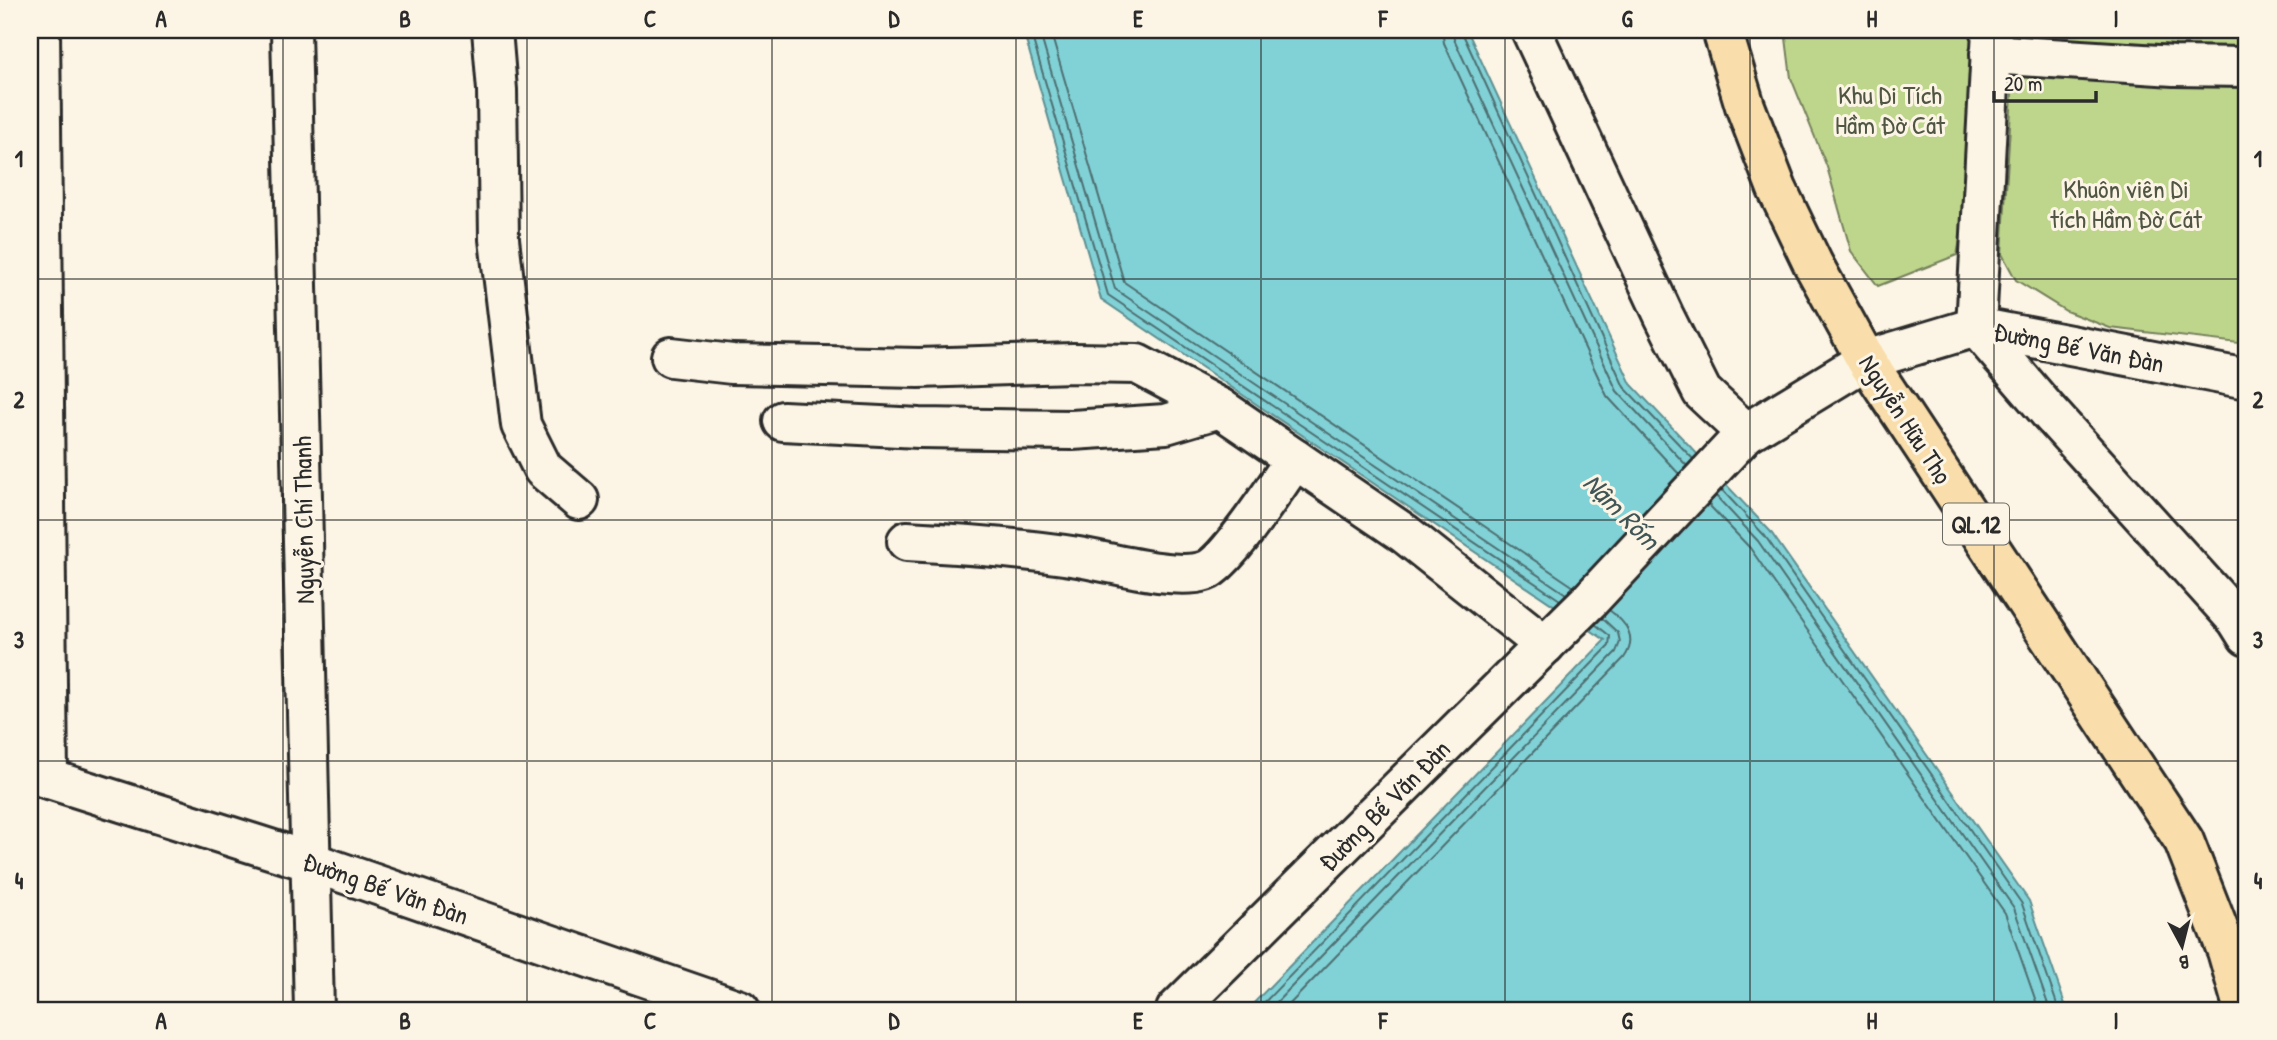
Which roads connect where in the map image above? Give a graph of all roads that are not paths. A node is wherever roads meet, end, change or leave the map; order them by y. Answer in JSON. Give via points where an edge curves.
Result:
{"nodes":[{"id":1,"x":40,"y":30,"type":"edge"},
{"id":2,"x":291,"y":30,"type":"edge"},
{"id":3,"x":492,"y":30,"type":"edge"},
{"id":4,"x":1531,"y":30,"type":"edge"},
{"id":5,"x":1722,"y":30,"type":"edge"},
{"id":6,"x":1991,"y":42,"type":"edge"},
{"id":7,"x":2247,"y":67,"type":"edge"},
{"id":8,"x":1976,"y":327,"type":"junction"},
{"id":9,"x":671,"y":357,"type":"dead end"},
{"id":10,"x":1866,"y":360,"type":"junction"},
{"id":11,"x":2247,"y":379,"type":"edge"},
{"id":12,"x":1220,"y":408,"type":"junction"},
{"id":13,"x":783,"y":421,"type":"dead end"},
{"id":14,"x":1738,"y":441,"type":"junction"},
{"id":15,"x":1295,"y":459,"type":"junction"},
{"id":16,"x":579,"y":500,"type":"dead end"},
{"id":17,"x":907,"y":541,"type":"dead end"},
{"id":18,"x":2247,"y":636,"type":"edge"},
{"id":19,"x":1545,"y":645,"type":"junction"},
{"id":20,"x":39,"y":776,"type":"edge"},
{"id":21,"x":311,"y":862,"type":"junction"},
{"id":22,"x":314,"y":1010,"type":"edge"},
{"id":23,"x":740,"y":1010,"type":"edge"},
{"id":24,"x":1176,"y":1010,"type":"edge"},
{"id":25,"x":2244,"y":1010,"type":"edge"}],
"edges":[{"from":1,"to":20,"type":"street"},
{"from":2,"to":21,"type":"street","name":"Nguyễn Chí Thanh"},
{"from":3,"to":16,"type":"street","via":[[499,239],[521,425],[543,469]]},
{"from":4,"to":14,"type":"street","via":[[1702,392]]},
{"from":5,"to":10,"type":"highway","name":"Nguyễn Hữu Thọ","number":"QL.12","via":[[1777,189]]},
{"from":6,"to":7,"type":"street","via":[[2174,66]]},
{"from":6,"to":8,"type":"street"},
{"from":8,"to":10,"type":"street","name":"Đường Bế Văn Đàn"},
{"from":8,"to":11,"type":"street","name":"Đường Bế Văn Đàn"},
{"from":8,"to":18,"type":"street"},
{"from":9,"to":12,"type":"street","via":[[733,364],[905,368],[1137,365]]},
{"from":10,"to":14,"type":"street","name":"Đường Bế Văn Đàn"},
{"from":10,"to":25,"type":"highway","name":"Nguyễn Hữu Thọ","number":"QL.12","via":[[2184,841],[2227,951]]},
{"from":12,"to":13,"type":"street","via":[[1166,424],[1072,430]]},
{"from":12,"to":15,"type":"street"},
{"from":14,"to":19,"type":"street","name":"Đường Bế Văn Đàn"},
{"from":15,"to":17,"type":"street","via":[[1226,554],[1206,571],[1169,574],[998,547]]},
{"from":15,"to":19,"type":"street","via":[[1405,534]]},
{"from":19,"to":24,"type":"street","name":"Đường Bế Văn Đàn"},
{"from":20,"to":21,"type":"street","name":"Đường Bế Văn Đàn"},
{"from":21,"to":22,"type":"street","name":"Nguyễn Chí Thanh"},
{"from":21,"to":23,"type":"street","name":"Đường Bế Văn Đàn"}]}
